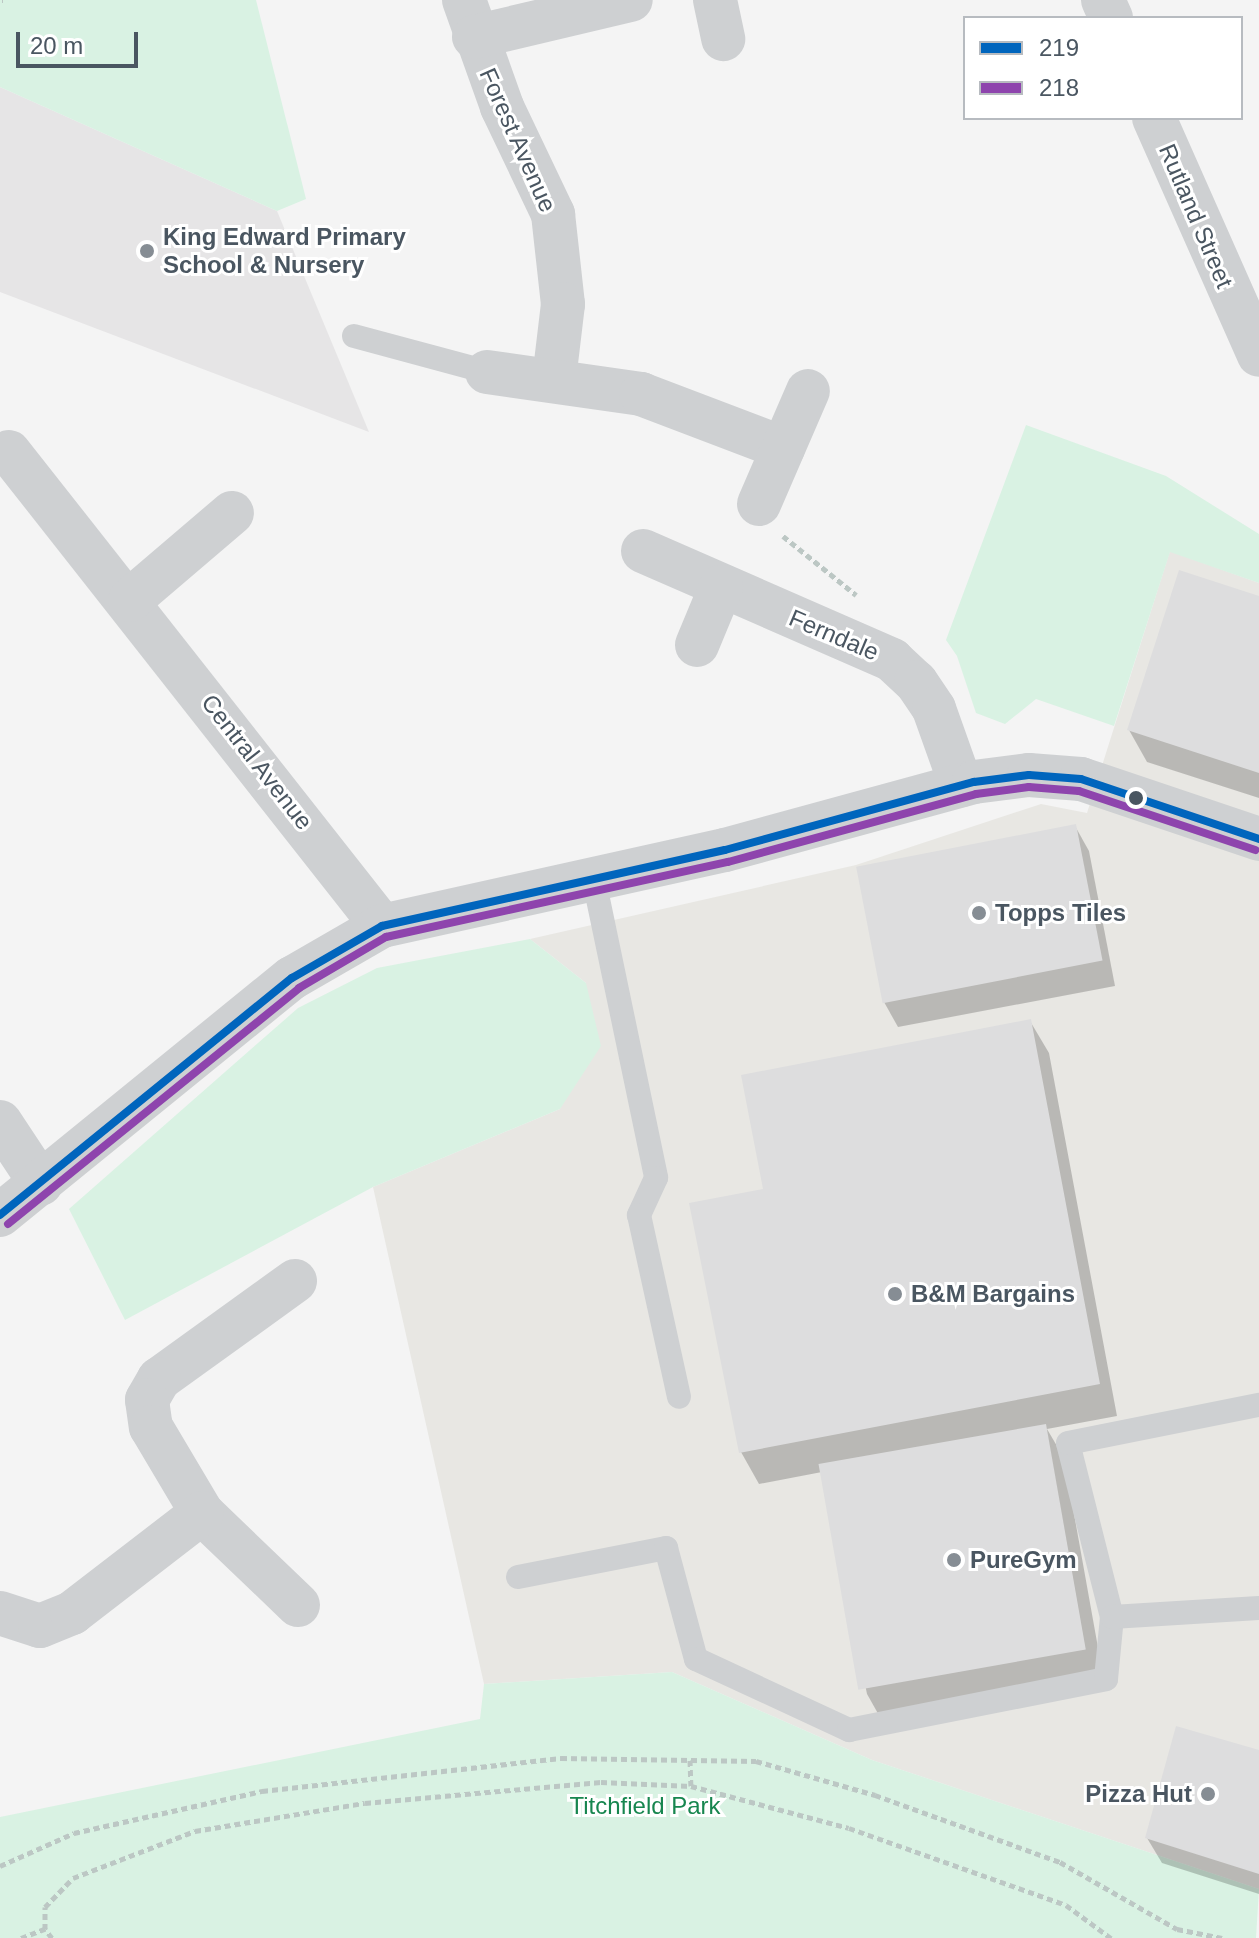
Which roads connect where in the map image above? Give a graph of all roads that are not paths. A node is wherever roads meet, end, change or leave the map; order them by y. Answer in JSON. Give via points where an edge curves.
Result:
{"nodes":[{"id":1,"x":631,"y":0,"type":"edge"},
{"id":2,"x":469,"y":19,"type":"edge"},
{"id":3,"x":1155,"y":120,"type":"edge"},
{"id":4,"x":354,"y":336,"type":"dead end"},
{"id":5,"x":1259,"y":355,"type":"edge"},
{"id":6,"x":487,"y":372,"type":"joint"},
{"id":7,"x":554,"y":379,"type":"junction"},
{"id":8,"x":808,"y":391,"type":"dead end"},
{"id":9,"x":783,"y":448,"type":"junction"},
{"id":10,"x":9,"y":452,"type":"dead end"},
{"id":11,"x":759,"y":504,"type":"dead end"},
{"id":12,"x":232,"y":513,"type":"dead end"},
{"id":13,"x":643,"y":551,"type":"dead end"},
{"id":14,"x":721,"y":587,"type":"junction"},
{"id":15,"x":130,"y":600,"type":"junction"},
{"id":16,"x":697,"y":645,"type":"dead end"},
{"id":17,"x":961,"y":785,"type":"junction"},
{"id":18,"x":1259,"y":839,"type":"edge"},
{"id":19,"x":594,"y":880,"type":"junction"},
{"id":20,"x":382,"y":926,"type":"junction"},
{"id":21,"x":0,"y":1122,"type":"edge"},
{"id":22,"x":41,"y":1184,"type":"junction"},
{"id":23,"x":0,"y":1215,"type":"edge"},
{"id":24,"x":295,"y":1281,"type":"dead end"},
{"id":25,"x":679,"y":1397,"type":"dead end"},
{"id":26,"x":1259,"y":1405,"type":"edge"},
{"id":27,"x":202,"y":1513,"type":"junction"},
{"id":28,"x":518,"y":1577,"type":"dead end"},
{"id":29,"x":298,"y":1605,"type":"dead end"},
{"id":30,"x":1259,"y":1608,"type":"edge"},
{"id":31,"x":0,"y":1613,"type":"edge"},
{"id":32,"x":1112,"y":1617,"type":"junction"}],
"edges":[{"from":1,"to":2,"type":"street"},
{"from":2,"to":7,"type":"street","name":"Forest Avenue","via":[[553,214],[563,304]]},
{"from":3,"to":5,"type":"street","name":"Rutland Street"},
{"from":4,"to":6,"type":"lane"},
{"from":6,"to":7,"type":"street"},
{"from":7,"to":9,"type":"street","via":[[641,394]]},
{"from":8,"to":9,"type":"street"},
{"from":9,"to":11,"type":"street"},
{"from":10,"to":15,"type":"street","name":"Central Avenue"},
{"from":12,"to":15,"type":"street"},
{"from":13,"to":14,"type":"street","name":"Ferndale"},
{"from":14,"to":16,"type":"street"},
{"from":14,"to":17,"type":"street","name":"Ferndale","via":[[892,660],[934,709]]},
{"from":15,"to":20,"type":"street","name":"Central Avenue"},
{"from":17,"to":18,"type":"street","via":[[1029,775],[1081,779]]},
{"from":17,"to":19,"type":"street"},
{"from":19,"to":20,"type":"street"},
{"from":19,"to":25,"type":"lane","via":[[656,1178],[639,1215]]},
{"from":20,"to":22,"type":"street","via":[[292,978]]},
{"from":21,"to":22,"type":"street"},
{"from":22,"to":23,"type":"street"},
{"from":24,"to":27,"type":"street","via":[[159,1379],[147,1400],[151,1427]]},
{"from":26,"to":32,"type":"lane","via":[[1068,1443]]},
{"from":27,"to":29,"type":"street"},
{"from":27,"to":31,"type":"street","via":[[72,1613],[40,1626]]},
{"from":28,"to":32,"type":"lane","via":[[666,1548],[696,1659],[849,1730],[1106,1679]]},
{"from":30,"to":32,"type":"lane"}]}
